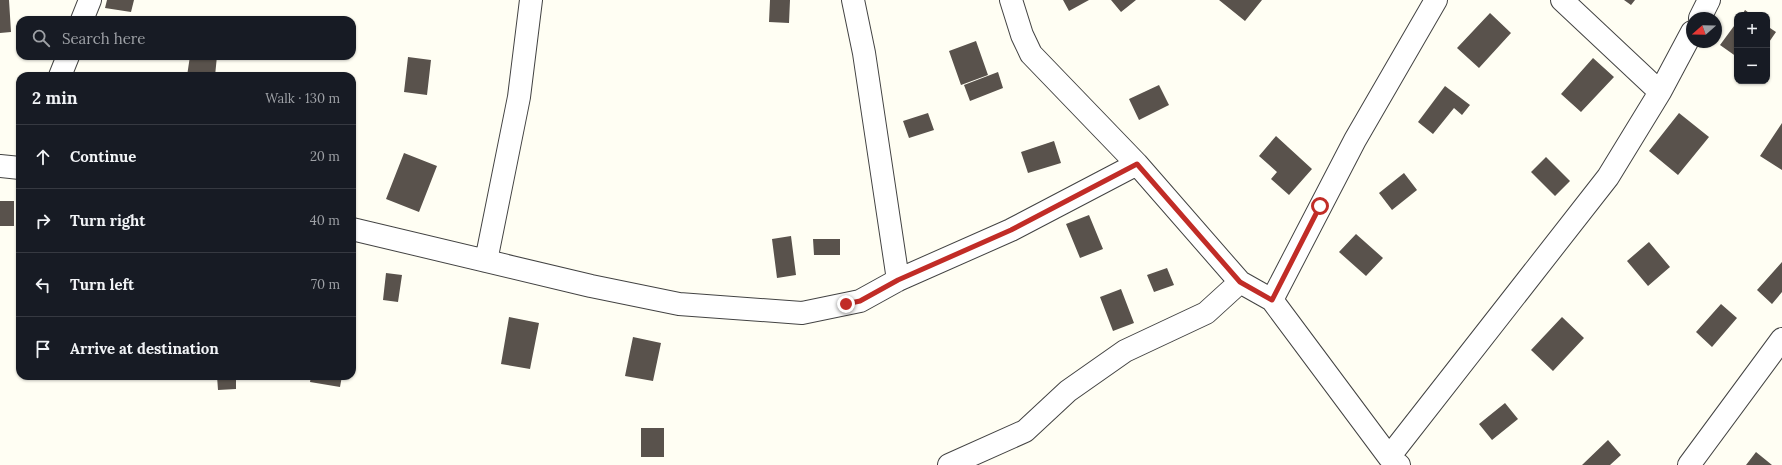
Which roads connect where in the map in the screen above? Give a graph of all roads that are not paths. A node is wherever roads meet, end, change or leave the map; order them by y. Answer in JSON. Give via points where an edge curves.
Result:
{"nodes":[{"id":1,"x":90,"y":0,"type":"edge"},
{"id":2,"x":531,"y":0,"type":"edge"},
{"id":3,"x":853,"y":0,"type":"edge"},
{"id":4,"x":1012,"y":0,"type":"edge"},
{"id":5,"x":1436,"y":0,"type":"edge"},
{"id":6,"x":1562,"y":0,"type":"edge"},
{"id":7,"x":1709,"y":0,"type":"edge"},
{"id":8,"x":1703,"y":12,"type":"edge"},
{"id":9,"x":84,"y":16,"type":"edge"},
{"id":10,"x":1686,"y":43,"type":"edge"},
{"id":11,"x":66,"y":60,"type":"edge"},
{"id":12,"x":62,"y":72,"type":"edge"},
{"id":13,"x":1660,"y":92,"type":"junction"},
{"id":14,"x":1137,"y":164,"type":"junction"},
{"id":15,"x":0,"y":166,"type":"edge"},
{"id":16,"x":16,"y":168,"type":"edge"},
{"id":17,"x":356,"y":230,"type":"edge"},
{"id":18,"x":486,"y":261,"type":"junction"},
{"id":19,"x":898,"y":280,"type":"junction"},
{"id":20,"x":1240,"y":282,"type":"junction"},
{"id":21,"x":1272,"y":300,"type":"junction"},
{"id":22,"x":1782,"y":339,"type":"edge"},
{"id":23,"x":1394,"y":461,"type":"edge"},
{"id":24,"x":949,"y":465,"type":"edge"},
{"id":25,"x":1688,"y":465,"type":"edge"}],
"edges":[{"from":1,"to":9,"type":"street"},
{"from":2,"to":18,"type":"street","via":[[519,97]]},
{"from":3,"to":19,"type":"street","via":[[864,53]]},
{"from":4,"to":14,"type":"street","via":[[1022,35],[1031,54]]},
{"from":5,"to":21,"type":"street","via":[[1355,140]]},
{"from":6,"to":13,"type":"street"},
{"from":7,"to":8,"type":"street"},
{"from":10,"to":13,"type":"street"},
{"from":11,"to":12,"type":"street"},
{"from":13,"to":23,"type":"street","via":[[1608,177]]},
{"from":14,"to":19,"type":"street","via":[[1011,230]]},
{"from":14,"to":20,"type":"street"},
{"from":15,"to":16,"type":"street"},
{"from":17,"to":18,"type":"street"},
{"from":18,"to":19,"type":"street","via":[[679,304],[802,314],[860,301]]},
{"from":20,"to":21,"type":"street"},
{"from":20,"to":24,"type":"street","via":[[1206,313],[1125,351],[1068,392],[1025,431]]},
{"from":21,"to":23,"type":"street"},
{"from":22,"to":25,"type":"street"}]}
